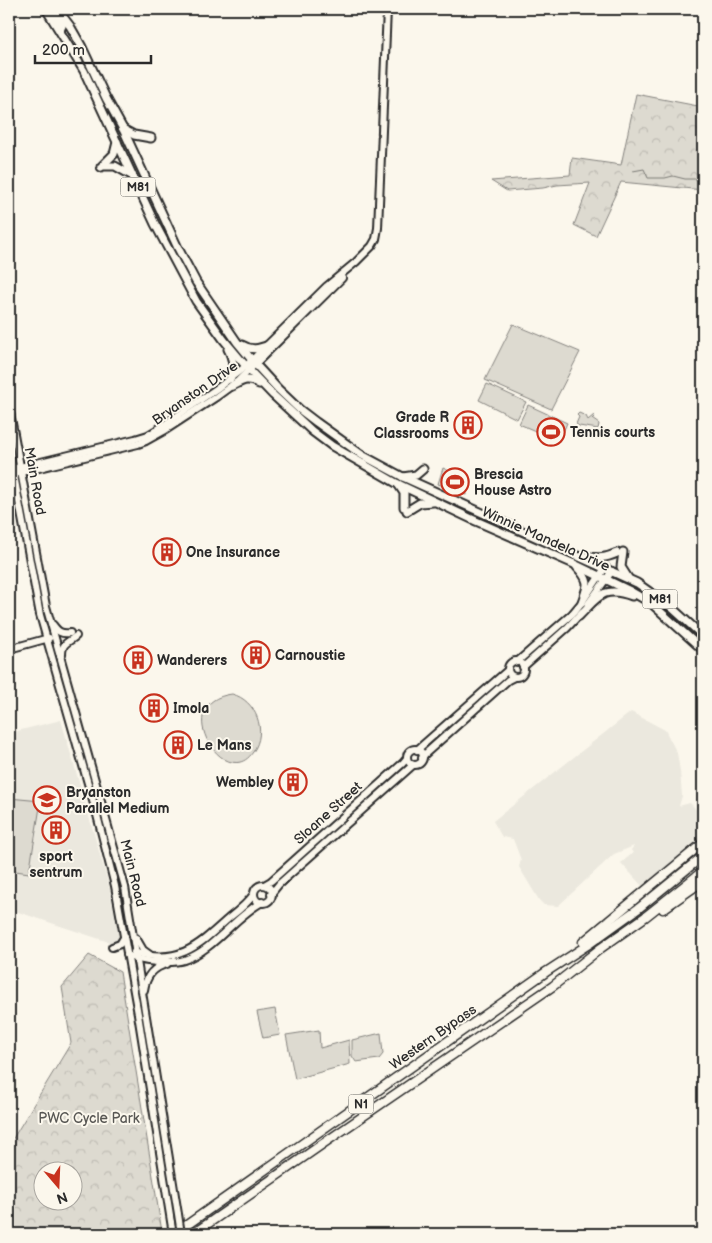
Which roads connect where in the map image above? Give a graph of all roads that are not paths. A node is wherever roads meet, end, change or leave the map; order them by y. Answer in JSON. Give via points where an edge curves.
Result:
{"nodes":[{"id":1,"x":46,"y":9,"type":"edge"},
{"id":2,"x":52,"y":9,"type":"edge"},
{"id":3,"x":57,"y":9,"type":"edge"},
{"id":4,"x":387,"y":9,"type":"edge"},
{"id":5,"x":60,"y":30,"type":"junction"},
{"id":6,"x":123,"y":129,"type":"junction"},
{"id":7,"x":151,"y":138,"type":"dead end"},
{"id":8,"x":117,"y":142,"type":"junction"},
{"id":9,"x":134,"y":177,"type":"junction"},
{"id":10,"x":356,"y":262,"type":"junction"},
{"id":11,"x":224,"y":340,"type":"junction"},
{"id":12,"x":238,"y":342,"type":"junction"},
{"id":13,"x":269,"y":345,"type":"junction"},
{"id":14,"x":254,"y":362,"type":"junction"},
{"id":15,"x":248,"y":369,"type":"junction"},
{"id":16,"x":231,"y":383,"type":"junction"},
{"id":17,"x":268,"y":390,"type":"junction"},
{"id":18,"x":9,"y":407,"type":"edge"},
{"id":19,"x":9,"y":448,"type":"edge"},
{"id":20,"x":18,"y":456,"type":"junction"},
{"id":21,"x":30,"y":465,"type":"junction"},
{"id":22,"x":423,"y":469,"type":"dead end"},
{"id":23,"x":13,"y":472,"type":"edge"},
{"id":24,"x":400,"y":481,"type":"junction"},
{"id":25,"x":434,"y":502,"type":"junction"},
{"id":26,"x":564,"y":549,"type":"junction"},
{"id":27,"x":574,"y":564,"type":"junction"},
{"id":28,"x":609,"y":569,"type":"junction"},
{"id":29,"x":603,"y":577,"type":"junction"},
{"id":30,"x":628,"y":578,"type":"junction"},
{"id":31,"x":582,"y":602,"type":"junction"},
{"id":32,"x":651,"y":603,"type":"junction"},
{"id":33,"x":579,"y":616,"type":"junction"},
{"id":34,"x":50,"y":620,"type":"junction"},
{"id":35,"x":703,"y":636,"type":"edge"},
{"id":36,"x":55,"y":639,"type":"junction"},
{"id":37,"x":47,"y":642,"type":"junction"},
{"id":38,"x":9,"y":649,"type":"edge"},
{"id":39,"x":703,"y":650,"type":"edge"},
{"id":40,"x":62,"y":660,"type":"junction"},
{"id":41,"x":517,"y":662,"type":"junction"},
{"id":42,"x":523,"y":667,"type":"junction"},
{"id":43,"x":508,"y":670,"type":"junction"},
{"id":44,"x":514,"y":676,"type":"junction"},
{"id":45,"x":417,"y":750,"type":"junction"},
{"id":46,"x":407,"y":758,"type":"junction"},
{"id":47,"x":422,"y":758,"type":"junction"},
{"id":48,"x":413,"y":765,"type":"junction"},
{"id":49,"x":328,"y":840,"type":"junction"},
{"id":50,"x":703,"y":844,"type":"edge"},
{"id":51,"x":303,"y":853,"type":"junction"},
{"id":52,"x":703,"y":856,"type":"edge"},
{"id":53,"x":297,"y":868,"type":"junction"},
{"id":54,"x":285,"y":869,"type":"junction"},
{"id":55,"x":703,"y":871,"type":"edge"},
{"id":56,"x":276,"y":876,"type":"junction"},
{"id":57,"x":284,"y":880,"type":"junction"},
{"id":58,"x":703,"y":881,"type":"edge"},
{"id":59,"x":264,"y":885,"type":"junction"},
{"id":60,"x":254,"y":894,"type":"junction"},
{"id":61,"x":271,"y":894,"type":"junction"},
{"id":62,"x":262,"y":902,"type":"junction"},
{"id":63,"x":134,"y":934,"type":"junction"},
{"id":64,"x":125,"y":936,"type":"junction"},
{"id":65,"x":112,"y":947,"type":"dead end"},
{"id":66,"x":127,"y":952,"type":"junction"},
{"id":67,"x":137,"y":956,"type":"junction"},
{"id":68,"x":152,"y":956,"type":"junction"},
{"id":69,"x":183,"y":960,"type":"junction"},
{"id":70,"x":546,"y":972,"type":"junction"},
{"id":71,"x":553,"y":986,"type":"junction"},
{"id":72,"x":144,"y":994,"type":"junction"},
{"id":73,"x":174,"y":1234,"type":"edge"},
{"id":74,"x":182,"y":1234,"type":"edge"},
{"id":75,"x":193,"y":1234,"type":"edge"}],
"edges":[{"from":1,"to":5,"type":"main road","name":"Winnie Mandela Drive","number":"M81"},
{"from":2,"to":5,"type":"main road","via":[[62,23]]},
{"from":3,"to":6,"type":"main road","name":"Winnie Mandela Drive","number":"M81","via":[[82,47]]},
{"from":4,"to":10,"type":"main road","name":"Bryanston Drive","via":[[378,228],[374,242]]},
{"from":5,"to":8,"type":"main road","name":"Winnie Mandela Drive","number":"M81","via":[[84,71]]},
{"from":6,"to":7,"type":"main road"},
{"from":6,"to":12,"type":"main road","name":"Winnie Mandela Drive","number":"M81","via":[[187,267]]},
{"from":8,"to":9,"type":"main road","name":"Winnie Mandela Drive","number":"M81"},
{"from":8,"to":9,"type":"main road","via":[[114,154],[102,166],[115,166]]},
{"from":9,"to":11,"type":"main road","name":"Winnie Mandela Drive","number":"M81","via":[[188,286]]},
{"from":10,"to":13,"type":"main road","name":"Bryanston Drive","via":[[327,286]]},
{"from":10,"to":14,"type":"main road","name":"Bryanston Drive"},
{"from":11,"to":15,"type":"main road","name":"Winnie Mandela Drive","number":"M81"},
{"from":11,"to":16,"type":"main road","via":[[233,362]]},
{"from":12,"to":13,"type":"main road","via":[[254,349]]},
{"from":12,"to":14,"type":"main road","name":"Winnie Mandela Drive","number":"M81"},
{"from":13,"to":14,"type":"main road","name":"Bryanston Drive"},
{"from":14,"to":15,"type":"main road","name":"Bryanston Drive"},
{"from":14,"to":24,"type":"main road","name":"Winnie Mandela Drive","number":"M81","via":[[285,396],[316,422]]},
{"from":15,"to":16,"type":"main road","name":"Bryanston Drive"},
{"from":15,"to":17,"type":"main road","name":"Winnie Mandela Drive","number":"M81"},
{"from":16,"to":17,"type":"main road","via":[[249,379]]},
{"from":16,"to":21,"type":"main road","name":"Bryanston Drive","via":[[148,435]]},
{"from":16,"to":23,"type":"main road","name":"Bryanston Drive","via":[[143,443]]},
{"from":17,"to":24,"type":"main road","name":"Winnie Mandela Drive","number":"M81","via":[[332,446]]},
{"from":18,"to":20,"type":"main road","name":"Main Road"},
{"from":19,"to":23,"type":"main road","name":"Main Road"},
{"from":20,"to":21,"type":"main road"},
{"from":20,"to":23,"type":"main road","name":"Main Road"},
{"from":21,"to":23,"type":"main road","name":"Bryanston Drive"},
{"from":22,"to":24,"type":"main road"},
{"from":23,"to":34,"type":"main road","name":"Main Road"},
{"from":23,"to":37,"type":"main road","name":"Main Road"},
{"from":24,"to":25,"type":"main road","name":"Winnie Mandela Drive","number":"M81"},
{"from":24,"to":25,"type":"main road","via":[[406,509]]},
{"from":24,"to":26,"type":"main road","name":"Winnie Mandela Drive","number":"M81"},
{"from":25,"to":27,"type":"main road","name":"Winnie Mandela Drive","number":"M81"},
{"from":26,"to":28,"type":"main road","name":"Winnie Mandela Drive","number":"M81"},
{"from":26,"to":30,"type":"main road","via":[[600,558],[620,553],[621,567]]},
{"from":27,"to":29,"type":"main road","name":"Winnie Mandela Drive","number":"M81"},
{"from":27,"to":31,"type":"main road","via":[[587,580]]},
{"from":28,"to":29,"type":"main road"},
{"from":28,"to":30,"type":"main road","name":"Winnie Mandela Drive","number":"M81"},
{"from":29,"to":31,"type":"main road"},
{"from":29,"to":32,"type":"main road","name":"Winnie Mandela Drive","number":"M81"},
{"from":29,"to":33,"type":"main road"},
{"from":30,"to":35,"type":"main road","name":"Winnie Mandela Drive","number":"M81","via":[[671,607]]},
{"from":31,"to":41,"type":"main road"},
{"from":32,"to":33,"type":"main road","via":[[610,591],[600,595]]},
{"from":32,"to":39,"type":"main road","name":"Winnie Mandela Drive","number":"M81"},
{"from":33,"to":42,"type":"main road"},
{"from":34,"to":36,"type":"main road","name":"Main Road"},
{"from":34,"to":40,"type":"main road","via":[[58,632],[73,634],[62,649]]},
{"from":36,"to":37,"type":"main road"},
{"from":36,"to":40,"type":"main road","name":"Main Road"},
{"from":37,"to":38,"type":"main road"},
{"from":37,"to":64,"type":"main road","name":"Main Road","via":[[104,838]]},
{"from":40,"to":63,"type":"main road","name":"Main Road","via":[[122,874]]},
{"from":41,"to":42,"type":"main road"},
{"from":41,"to":43,"type":"main road","via":[[511,663]]},
{"from":42,"to":44,"type":"main road","via":[[521,674]]},
{"from":43,"to":44,"type":"main road"},
{"from":43,"to":45,"type":"main road"},
{"from":44,"to":47,"type":"main road"},
{"from":45,"to":46,"type":"main road","via":[[410,752]]},
{"from":45,"to":47,"type":"main road"},
{"from":46,"to":48,"type":"main road"},
{"from":46,"to":51,"type":"main road","name":"Sloane Street"},
{"from":47,"to":48,"type":"main road"},
{"from":48,"to":49,"type":"main road","name":"Sloane Street"},
{"from":49,"to":51,"type":"main road","via":[[324,838]]},
{"from":49,"to":53,"type":"main road","name":"Sloane Street"},
{"from":50,"to":70,"type":"highway"},
{"from":51,"to":54,"type":"main road","name":"Sloane Street"},
{"from":52,"to":70,"type":"highway","name":"Western Bypass","number":"N1","via":[[639,908]]},
{"from":53,"to":54,"type":"main road"},
{"from":53,"to":57,"type":"main road","name":"Sloane Street"},
{"from":54,"to":56,"type":"main road","name":"Sloane Street"},
{"from":55,"to":71,"type":"highway","name":"Western Bypass","number":"N1"},
{"from":56,"to":57,"type":"main road"},
{"from":56,"to":59,"type":"main road","name":"Sloane Street"},
{"from":57,"to":61,"type":"main road","name":"Sloane Street"},
{"from":58,"to":71,"type":"highway"},
{"from":59,"to":60,"type":"main road","via":[[257,887]]},
{"from":59,"to":61,"type":"main road"},
{"from":60,"to":62,"type":"main road","via":[[255,899]]},
{"from":60,"to":68,"type":"main road","via":[[200,944],[167,957]]},
{"from":61,"to":62,"type":"main road","via":[[268,901]]},
{"from":62,"to":69,"type":"main road","via":[[202,950]]},
{"from":63,"to":67,"type":"main road","name":"Main Road"},
{"from":63,"to":68,"type":"main road","via":[[143,950]]},
{"from":64,"to":65,"type":"main road","via":[[120,944]]},
{"from":64,"to":66,"type":"main road","name":"Main Road"},
{"from":66,"to":67,"type":"main road"},
{"from":66,"to":73,"type":"main road","name":"Main Road"},
{"from":67,"to":68,"type":"main road"},
{"from":67,"to":69,"type":"main road","via":[[162,962]]},
{"from":67,"to":72,"type":"main road","name":"Main Road"},
{"from":69,"to":72,"type":"main road","via":[[154,970],[147,980]]},
{"from":70,"to":73,"type":"highway","name":"Western Bypass","number":"N1"},
{"from":71,"to":75,"type":"highway","name":"Western Bypass","number":"N1"},
{"from":72,"to":74,"type":"main road","name":"Main Road","bridge":true}]}
